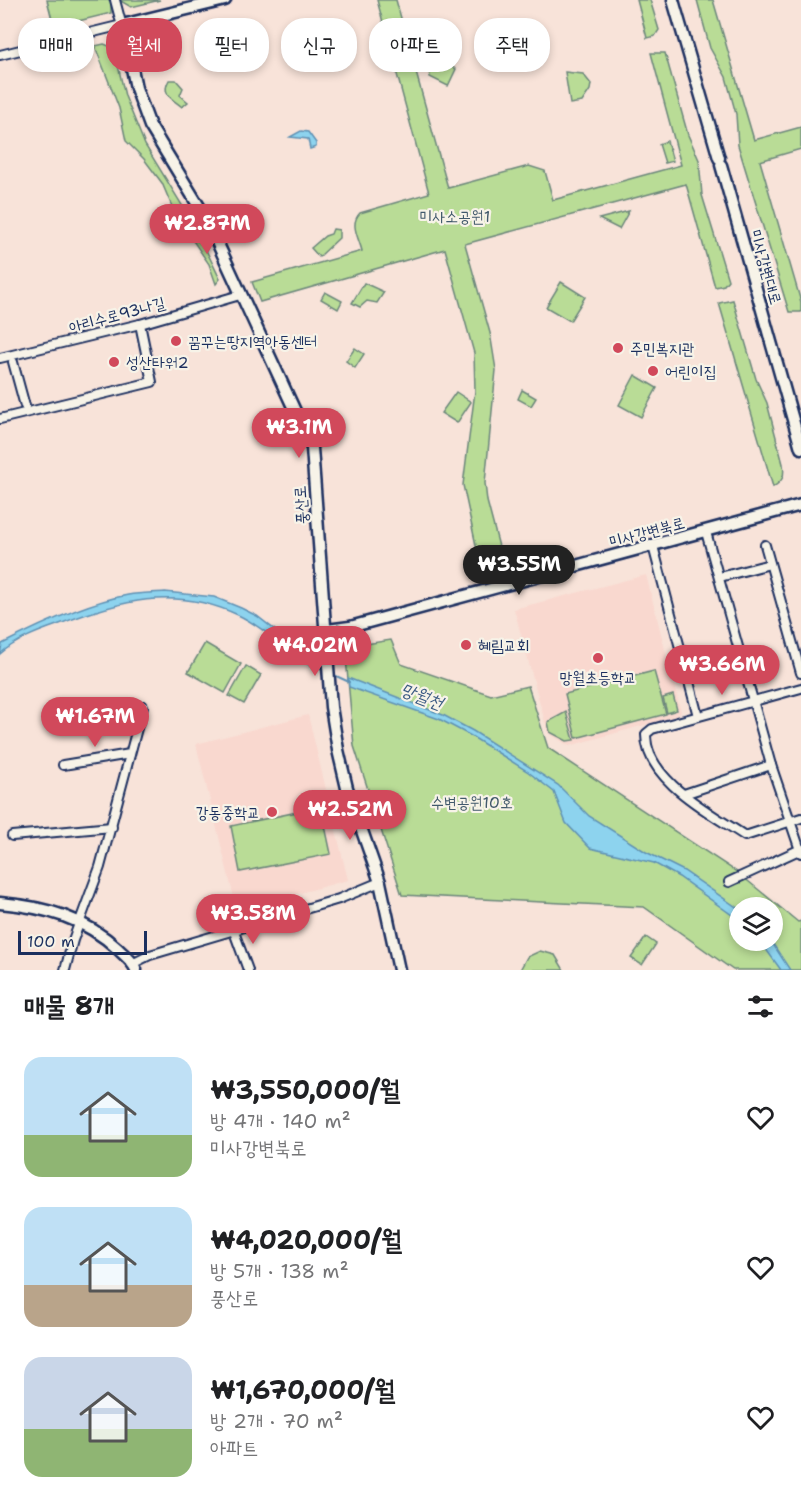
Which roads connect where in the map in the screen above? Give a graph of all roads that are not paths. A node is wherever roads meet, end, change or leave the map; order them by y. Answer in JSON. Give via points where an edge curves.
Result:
{"nodes":[{"id":1,"x":115,"y":0,"type":"edge"},
{"id":2,"x":225,"y":0,"type":"edge"},
{"id":3,"x":674,"y":0,"type":"edge"},
{"id":4,"x":120,"y":18,"type":"edge"},
{"id":5,"x":151,"y":18,"type":"edge"},
{"id":6,"x":106,"y":29,"type":"edge"},
{"id":7,"x":0,"y":55,"type":"edge"},
{"id":8,"x":133,"y":72,"type":"edge"},
{"id":9,"x":240,"y":295,"type":"junction"},
{"id":10,"x":140,"y":324,"type":"junction"},
{"id":11,"x":0,"y":358,"type":"edge"},
{"id":12,"x":13,"y":362,"type":"dead end"},
{"id":13,"x":25,"y":406,"type":"dead end"},
{"id":14,"x":0,"y":419,"type":"edge"},
{"id":15,"x":801,"y":448,"type":"edge"},
{"id":16,"x":801,"y":505,"type":"edge"},
{"id":17,"x":706,"y":531,"type":"junction"},
{"id":18,"x":765,"y":545,"type":"dead end"},
{"id":19,"x":653,"y":546,"type":"junction"},
{"id":20,"x":770,"y":564,"type":"junction"},
{"id":21,"x":720,"y":577,"type":"junction"},
{"id":22,"x":327,"y":630,"type":"junction"},
{"id":23,"x":801,"y":673,"type":"edge"},
{"id":24,"x":801,"y":688,"type":"edge"},
{"id":25,"x":754,"y":701,"type":"junction"},
{"id":26,"x":143,"y":706,"type":"dead end"},
{"id":27,"x":698,"y":716,"type":"junction"},
{"id":28,"x":130,"y":754,"type":"junction"},
{"id":29,"x":63,"y":765,"type":"dead end"},
{"id":30,"x":771,"y":765,"type":"junction"},
{"id":31,"x":684,"y":794,"type":"junction"},
{"id":32,"x":801,"y":818,"type":"edge"},
{"id":33,"x":789,"y":823,"type":"junction"},
{"id":34,"x":112,"y":826,"type":"junction"},
{"id":35,"x":12,"y":836,"type":"dead end"},
{"id":36,"x":801,"y":851,"type":"edge"},
{"id":37,"x":380,"y":882,"type":"junction"},
{"id":38,"x":729,"y":882,"type":"dead end"},
{"id":39,"x":0,"y":903,"type":"edge"},
{"id":40,"x":80,"y":921,"type":"junction"},
{"id":41,"x":233,"y":929,"type":"junction"},
{"id":42,"x":135,"y":967,"type":"edge"},
{"id":43,"x":65,"y":970,"type":"edge"},
{"id":44,"x":248,"y":970,"type":"edge"},
{"id":45,"x":399,"y":970,"type":"edge"}],
"edges":[{"from":1,"to":4,"type":"street","name":"풍산로"},
{"from":2,"to":5,"type":"street"},
{"from":3,"to":15,"type":"street","name":"미사강변대로"},
{"from":6,"to":7,"type":"street"},
{"from":8,"to":9,"type":"street","name":"풍산로","via":[[150,126],[198,203]]},
{"from":9,"to":10,"type":"street","name":"아리수로93나길"},
{"from":9,"to":22,"type":"street","name":"풍산로","via":[[312,448]]},
{"from":10,"to":11,"type":"street","name":"아리수로93나길"},
{"from":10,"to":14,"type":"street","via":[[152,382]]},
{"from":12,"to":13,"type":"street"},
{"from":16,"to":17,"type":"street","name":"미사강변북로"},
{"from":17,"to":19,"type":"street","name":"미사강변북로"},
{"from":17,"to":21,"type":"street"},
{"from":18,"to":20,"type":"street"},
{"from":19,"to":22,"type":"street","name":"미사강변북로"},
{"from":19,"to":27,"type":"street"},
{"from":20,"to":21,"type":"street"},
{"from":20,"to":23,"type":"street"},
{"from":21,"to":25,"type":"street"},
{"from":22,"to":37,"type":"street","name":"풍산로","via":[[331,707],[338,750]]},
{"from":24,"to":25,"type":"street"},
{"from":25,"to":27,"type":"street"},
{"from":25,"to":30,"type":"street"},
{"from":26,"to":28,"type":"street"},
{"from":27,"to":31,"type":"street","via":[[646,734],[656,770]]},
{"from":28,"to":29,"type":"street"},
{"from":28,"to":34,"type":"street"},
{"from":30,"to":31,"type":"street"},
{"from":30,"to":33,"type":"street"},
{"from":31,"to":33,"type":"street","via":[[745,836]]},
{"from":32,"to":33,"type":"street"},
{"from":33,"to":36,"type":"street"},
{"from":34,"to":35,"type":"street"},
{"from":34,"to":40,"type":"street"},
{"from":36,"to":38,"type":"street"},
{"from":37,"to":41,"type":"street"},
{"from":37,"to":45,"type":"street","name":"풍산로"},
{"from":39,"to":40,"type":"street","via":[[28,906]]},
{"from":40,"to":42,"type":"street","via":[[108,940]]},
{"from":40,"to":43,"type":"street"},
{"from":41,"to":42,"type":"street","via":[[150,955]]},
{"from":41,"to":44,"type":"street"}]}
